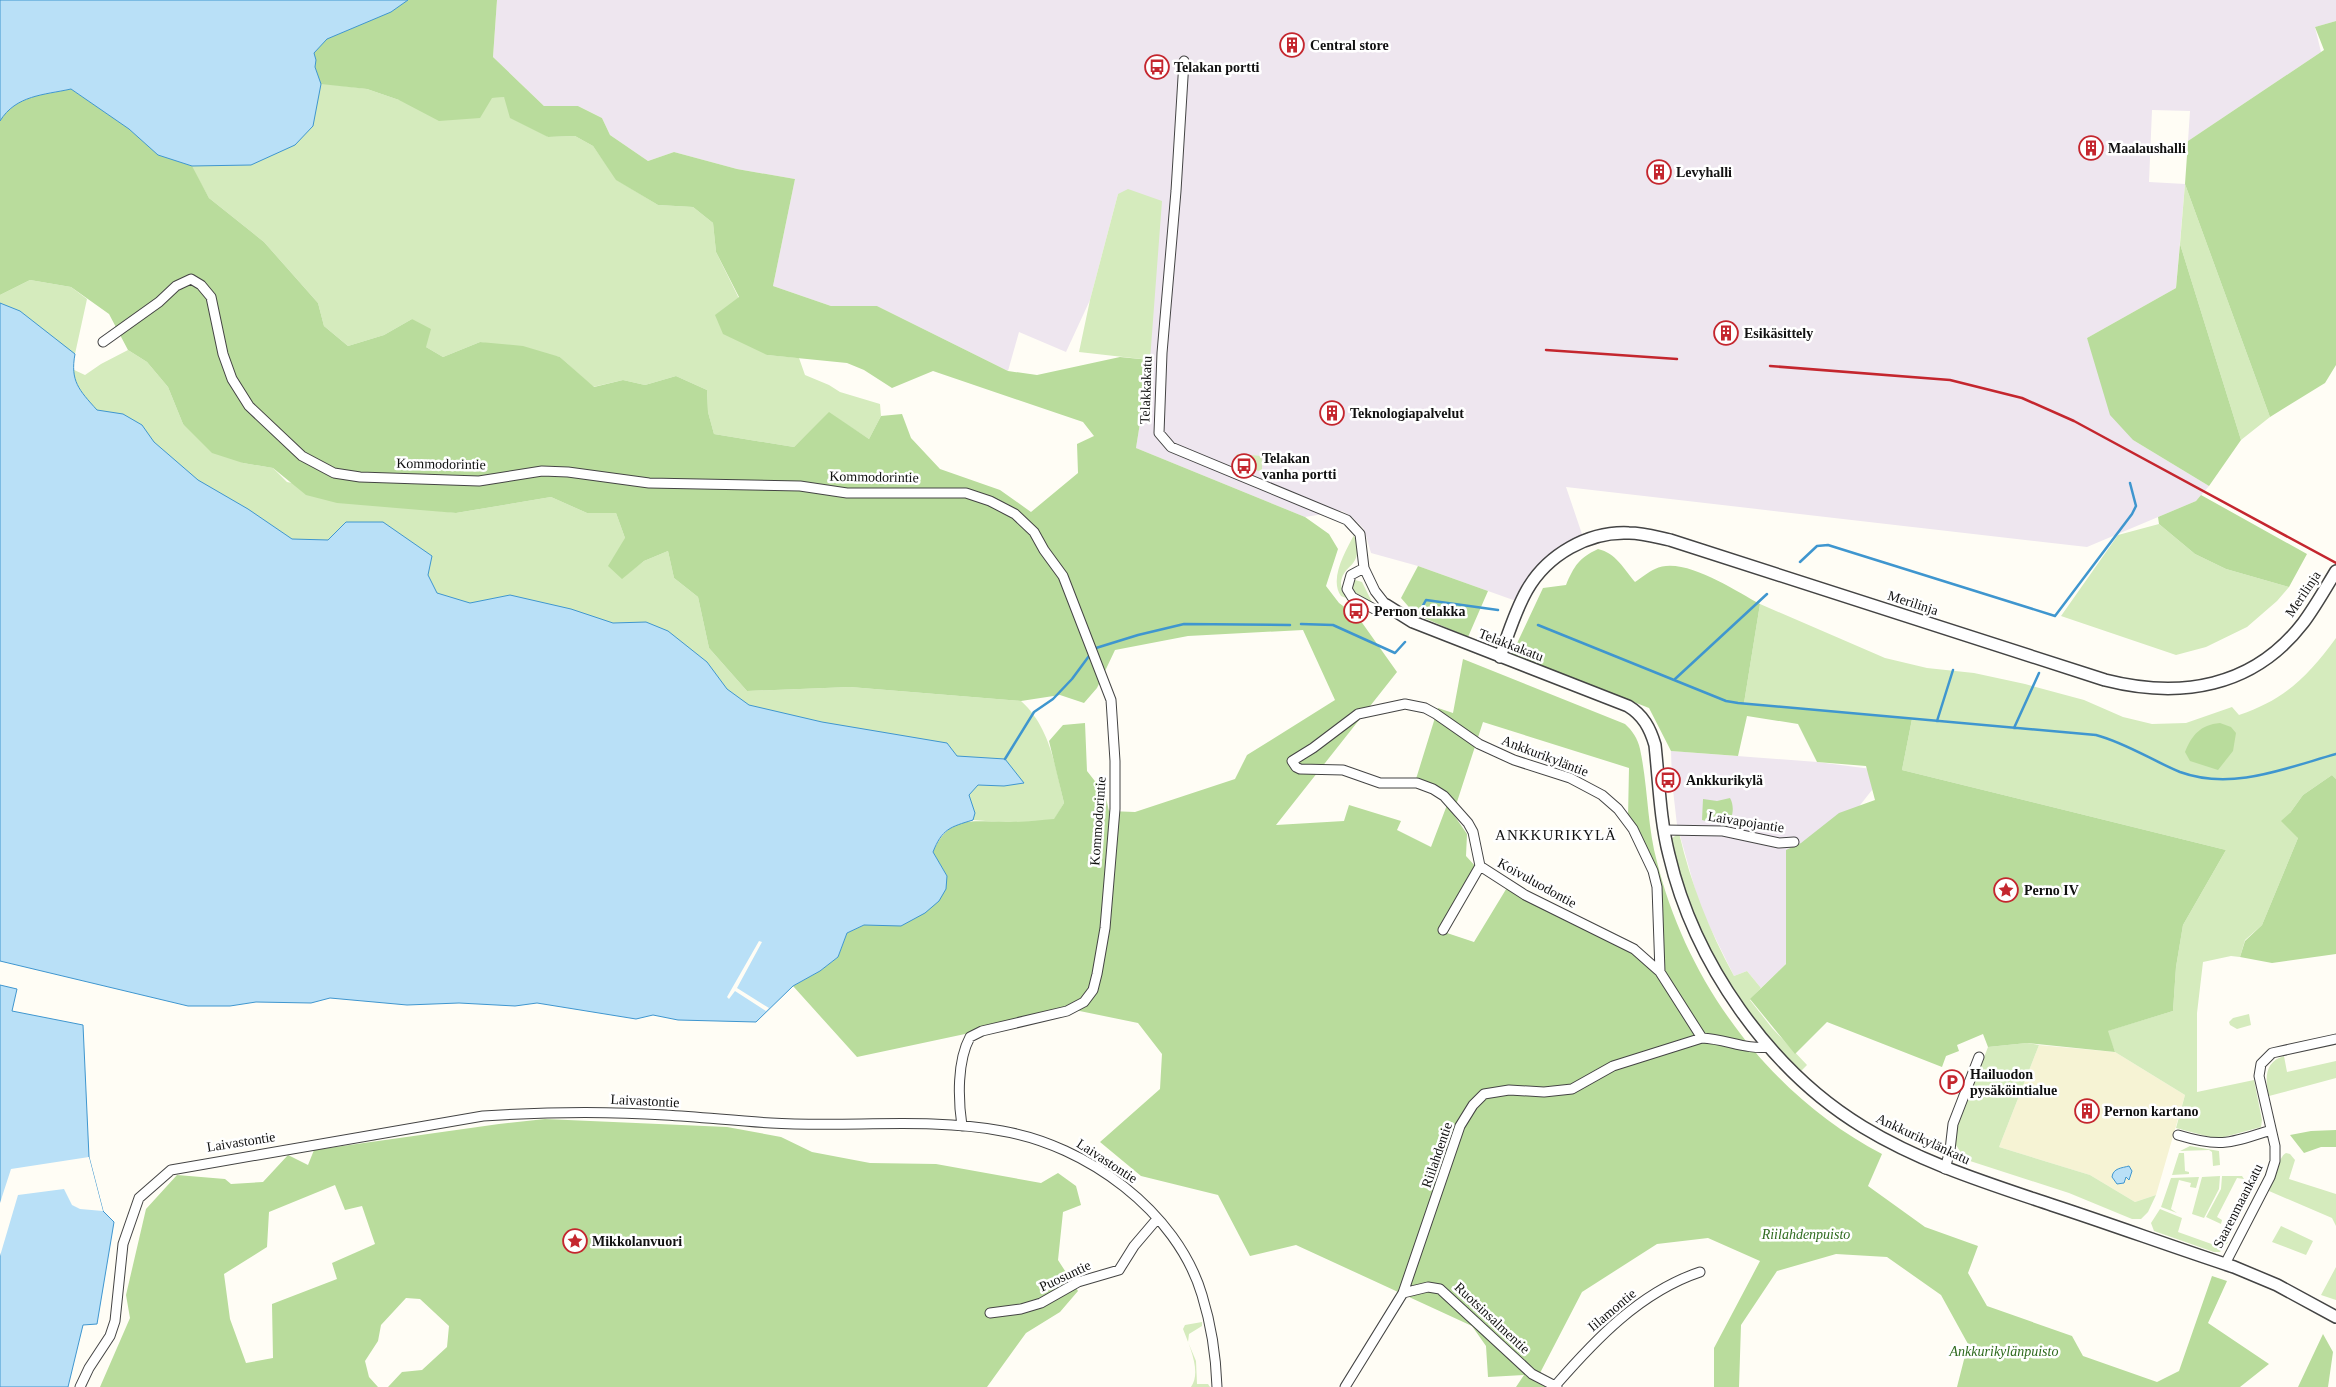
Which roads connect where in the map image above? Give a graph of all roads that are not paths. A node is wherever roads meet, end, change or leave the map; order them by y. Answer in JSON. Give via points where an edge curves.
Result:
{"nodes":[{"id":1,"x":1184,"y":61,"type":"dead end"},
{"id":2,"x":103,"y":342,"type":"dead end"},
{"id":3,"x":1364,"y":568,"type":"junction"},
{"id":4,"x":2336,"y":571,"type":"edge"},
{"id":5,"x":1386,"y":605,"type":"junction"},
{"id":6,"x":1500,"y":658,"type":"junction"},
{"id":7,"x":1655,"y":745,"type":"joint"},
{"id":8,"x":1292,"y":760,"type":"joint"},
{"id":9,"x":1664,"y":830,"type":"junction"},
{"id":10,"x":1794,"y":842,"type":"dead end"},
{"id":11,"x":1480,"y":866,"type":"junction"},
{"id":12,"x":1443,"y":930,"type":"dead end"},
{"id":13,"x":1660,"y":972,"type":"junction"},
{"id":14,"x":1702,"y":1038,"type":"junction"},
{"id":15,"x":2336,"y":1039,"type":"edge"},
{"id":16,"x":1770,"y":1048,"type":"junction"},
{"id":17,"x":1979,"y":1057,"type":"dead end"},
{"id":18,"x":962,"y":1126,"type":"junction"},
{"id":19,"x":2271,"y":1130,"type":"junction"},
{"id":20,"x":2178,"y":1135,"type":"dead end"},
{"id":21,"x":1945,"y":1169,"type":"junction"},
{"id":22,"x":1157,"y":1219,"type":"junction"},
{"id":23,"x":2225,"y":1264,"type":"junction"},
{"id":24,"x":1700,"y":1272,"type":"dead end"},
{"id":25,"x":1403,"y":1293,"type":"junction"},
{"id":26,"x":990,"y":1313,"type":"dead end"},
{"id":27,"x":2336,"y":1318,"type":"edge"},
{"id":28,"x":1556,"y":1386,"type":"edge"},
{"id":29,"x":80,"y":1387,"type":"edge"},
{"id":30,"x":1217,"y":1387,"type":"edge"},
{"id":31,"x":1344,"y":1387,"type":"edge"}],
"edges":[{"from":1,"to":3,"type":"street","name":"Telakkakatu","via":[[1159,433],[1171,447],[1347,520],[1360,534]]},
{"from":2,"to":18,"type":"street","name":"Kommodorintie","via":[[191,278],[211,297],[223,354],[232,379],[249,406],[302,456],[334,473],[360,477],[479,481],[542,471],[649,483],[800,486],[847,493],[966,493],[1015,514],[1034,532],[1063,576],[1111,700],[1115,809],[1105,928],[1098,974],[1093,990],[1084,1002],[1067,1011],[982,1031],[970,1037],[962,1056]]},
{"from":3,"to":5,"type":"street","name":"Telakkakatu"},
{"from":3,"to":5,"type":"street","via":[[1352,575],[1347,584],[1348,592],[1371,610]]},
{"from":4,"to":6,"type":"street","name":"Merilinja","via":[[2302,624],[2260,662],[2206,686],[2156,690],[2105,680],[1670,540],[1616,533],[1576,544],[1542,570],[1521,601]]},
{"from":5,"to":6,"type":"street","name":"Telakkakatu","via":[[1413,622]]},
{"from":6,"to":7,"type":"street","name":"Telakkakatu","via":[[1628,706],[1642,716]]},
{"from":7,"to":9,"type":"street","name":"Ankkurikylänkatu"},
{"from":8,"to":11,"type":"street","name":"Koivuluodontie","via":[[1300,769],[1343,770],[1380,783],[1409,782],[1433,788],[1468,823]]},
{"from":8,"to":13,"type":"street","name":"Ankkurikyläntie","via":[[1358,714],[1405,704],[1425,708],[1479,744],[1514,760],[1570,778],[1594,790],[1612,802],[1624,816],[1653,871],[1657,887]]},
{"from":9,"to":10,"type":"street","name":"Laivapojantie","via":[[1723,831],[1780,843]]},
{"from":9,"to":16,"type":"street","name":"Ankkurikylänkatu","via":[[1675,877],[1714,969],[1734,1003]]},
{"from":11,"to":12,"type":"street"},
{"from":11,"to":13,"type":"street","name":"Koivuluodontie","via":[[1525,895],[1634,949]]},
{"from":13,"to":14,"type":"street"},
{"from":14,"to":16,"type":"street","name":"Riilahdentie","via":[[1718,1038],[1750,1048]]},
{"from":14,"to":25,"type":"street","name":"Riilahdentie","via":[[1613,1066],[1572,1089],[1544,1092],[1509,1090],[1484,1094],[1460,1126]]},
{"from":15,"to":19,"type":"street","name":"Saarenmaankatu","via":[[2272,1053],[2264,1060],[2259,1076]]},
{"from":16,"to":21,"type":"street","name":"Ankkurikylänkatu","via":[[1798,1077],[1846,1116]]},
{"from":17,"to":21,"type":"street","via":[[1953,1124]]},
{"from":18,"to":22,"type":"street","name":"Laivastontie","via":[[1026,1136],[1070,1152],[1111,1177]]},
{"from":18,"to":29,"type":"street","name":"Laivastontie","via":[[773,1124],[664,1115],[529,1113],[483,1116],[171,1170],[139,1198],[123,1244],[115,1321],[110,1336]]},
{"from":19,"to":20,"type":"street","via":[[2222,1144]]},
{"from":19,"to":23,"type":"street","name":"Saarenmaankatu","via":[[2275,1146],[2272,1172]]},
{"from":21,"to":23,"type":"street","name":"Ankkurikylänkatu"},
{"from":22,"to":26,"type":"street","name":"Puosuntie","via":[[1119,1270],[1078,1282],[1034,1305]]},
{"from":22,"to":30,"type":"street","name":"Laivastontie","via":[[1179,1248],[1202,1294]]},
{"from":23,"to":27,"type":"street","name":"Ankkurikylänkatu","via":[[2277,1285]]},
{"from":24,"to":28,"type":"street","name":"Iilamontie","via":[[1668,1285],[1623,1317],[1584,1353]]},
{"from":25,"to":28,"type":"street","name":"Ruotsinsalmentie","via":[[1428,1287],[1440,1289],[1532,1374]]},
{"from":25,"to":31,"type":"street","name":"Riilahdentie"}]}
